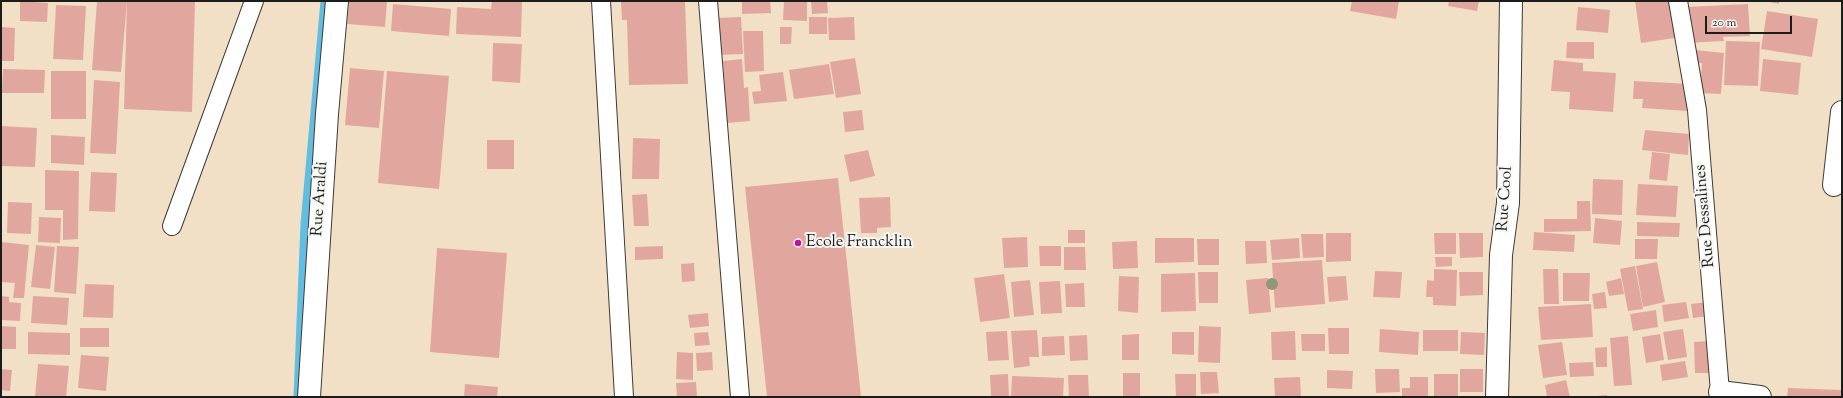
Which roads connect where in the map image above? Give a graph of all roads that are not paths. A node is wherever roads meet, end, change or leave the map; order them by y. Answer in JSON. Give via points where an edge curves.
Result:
{"nodes":[{"id":1,"x":254,"y":1,"type":"edge"},
{"id":2,"x":337,"y":1,"type":"edge"},
{"id":3,"x":601,"y":1,"type":"edge"},
{"id":4,"x":708,"y":1,"type":"edge"},
{"id":5,"x":1511,"y":1,"type":"edge"},
{"id":6,"x":1678,"y":1,"type":"edge"},
{"id":7,"x":1842,"y":112,"type":"edge"},
{"id":8,"x":1834,"y":186,"type":"dead end"},
{"id":9,"x":172,"y":226,"type":"dead end"},
{"id":10,"x":1720,"y":392,"type":"joint"},
{"id":11,"x":309,"y":397,"type":"edge"},
{"id":12,"x":624,"y":397,"type":"edge"},
{"id":13,"x":740,"y":397,"type":"edge"},
{"id":14,"x":1497,"y":397,"type":"edge"},
{"id":15,"x":1760,"y":397,"type":"edge"}],
"edges":[{"from":1,"to":9,"type":"lane"},
{"from":2,"to":11,"type":"street","name":"Rue Araldi","via":[[327,114]]},
{"from":3,"to":12,"type":"lane"},
{"from":4,"to":13,"type":"lane"},
{"from":5,"to":14,"type":"street","name":"Rue Cool","via":[[1508,203],[1500,255]]},
{"from":6,"to":10,"type":"lane","name":"Rue Dessalines","via":[[1697,110]]},
{"from":7,"to":8,"type":"street"},
{"from":10,"to":15,"type":"street","name":"Rue Dessalines"}]}
